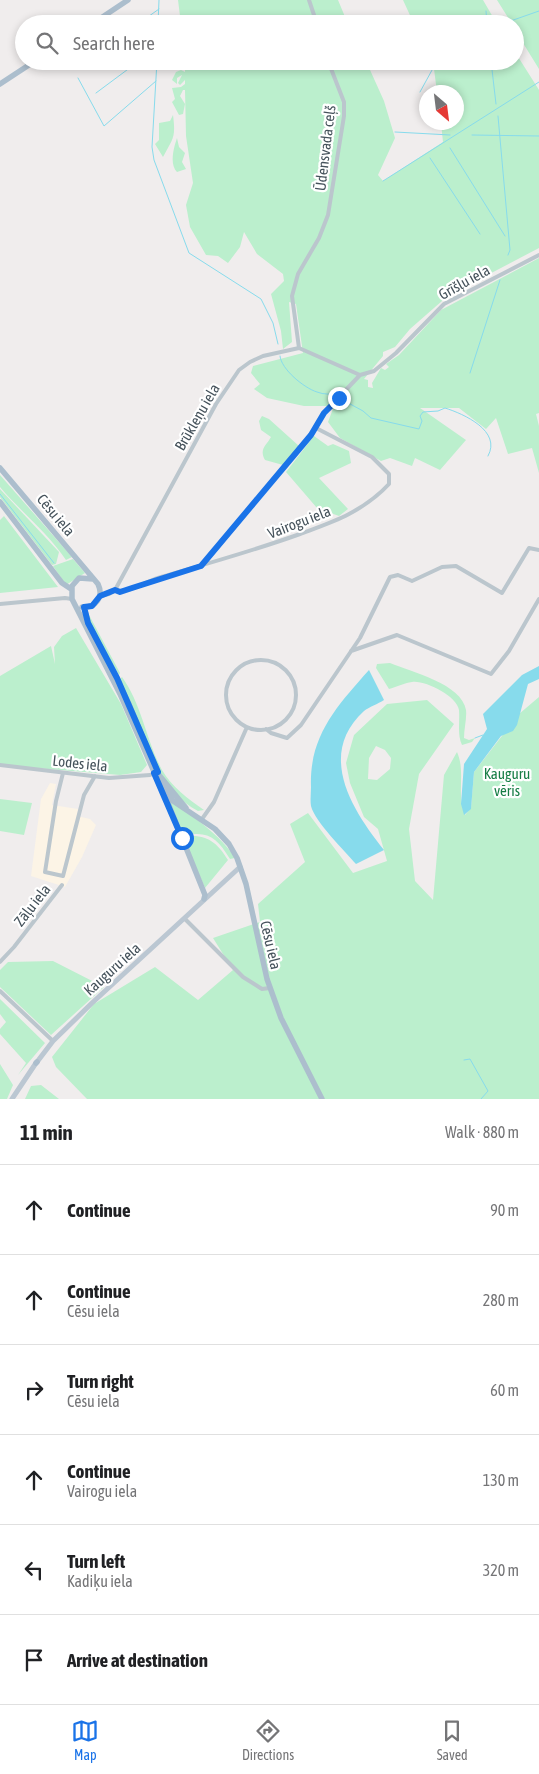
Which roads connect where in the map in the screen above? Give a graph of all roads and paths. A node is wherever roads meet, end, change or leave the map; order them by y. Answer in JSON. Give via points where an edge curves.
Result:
{"nodes":[{"id":1,"x":128,"y":0,"type":"edge"},
{"id":2,"x":308,"y":0,"type":"edge"},
{"id":3,"x":106,"y":15,"type":"edge"},
{"id":4,"x":314,"y":15,"type":"edge"},
{"id":5,"x":21,"y":70,"type":"edge"},
{"id":6,"x":332,"y":70,"type":"edge"},
{"id":7,"x":0,"y":84,"type":"edge"},
{"id":8,"x":539,"y":255,"type":"edge"},
{"id":9,"x":299,"y":348,"type":"junction"},
{"id":10,"x":360,"y":376,"type":"junction"},
{"id":11,"x":316,"y":428,"type":"junction"},
{"id":12,"x":0,"y":468,"type":"edge"},
{"id":13,"x":0,"y":502,"type":"edge"},
{"id":14,"x":539,"y":550,"type":"edge"},
{"id":15,"x":201,"y":566,"type":"junction"},
{"id":16,"x":92,"y":579,"type":"junction"},
{"id":17,"x":70,"y":591,"type":"junction"},
{"id":18,"x":114,"y":591,"type":"junction"},
{"id":19,"x":100,"y":593,"type":"junction"},
{"id":20,"x":539,"y":599,"type":"edge"},
{"id":21,"x":42,"y":600,"type":"junction"},
{"id":22,"x":74,"y":602,"type":"junction"},
{"id":23,"x":0,"y":604,"type":"edge"},
{"id":24,"x":84,"y":607,"type":"junction"},
{"id":25,"x":351,"y":651,"type":"junction"},
{"id":26,"x":247,"y":727,"type":"junction"},
{"id":27,"x":266,"y":729,"type":"junction"},
{"id":28,"x":0,"y":765,"type":"edge"},
{"id":29,"x":156,"y":772,"type":"junction"},
{"id":30,"x":63,"y":773,"type":"junction"},
{"id":31,"x":95,"y":776,"type":"junction"},
{"id":32,"x":160,"y":782,"type":"junction"},
{"id":33,"x":186,"y":808,"type":"junction"},
{"id":34,"x":202,"y":819,"type":"junction"},
{"id":35,"x":240,"y":867,"type":"junction"},
{"id":36,"x":62,"y":885,"type":"dead end"},
{"id":37,"x":204,"y":899,"type":"junction"},
{"id":38,"x":185,"y":919,"type":"junction"},
{"id":39,"x":0,"y":962,"type":"edge"},
{"id":40,"x":270,"y":988,"type":"junction"},
{"id":41,"x":0,"y":991,"type":"edge"},
{"id":42,"x":54,"y":1041,"type":"junction"},
{"id":43,"x":12,"y":1099,"type":"edge"},
{"id":44,"x":322,"y":1099,"type":"edge"}],
"edges":[{"from":1,"to":3,"type":"main road"},
{"from":2,"to":4,"type":"street"},
{"from":5,"to":7,"type":"main road"},
{"from":6,"to":9,"type":"street","name":"Ūdensvada ceļš","via":[[344,102],[344,116],[328,215],[298,274],[292,296]]},
{"from":8,"to":10,"type":"street","name":"Grīšļu iela","via":[[444,304],[396,353],[374,371]]},
{"from":9,"to":10,"type":"street"},
{"from":9,"to":18,"type":"street","name":"Brūkleņu iela","via":[[263,356],[250,362],[236,375],[216,404]]},
{"from":10,"to":11,"type":"street","name":"Grīšļu iela","via":[[324,413]]},
{"from":11,"to":15,"type":"street","name":"Grīšļu iela"},
{"from":11,"to":15,"type":"street","name":"Vairogu iela","via":[[378,461],[389,474],[389,484],[349,514],[265,547]]},
{"from":12,"to":16,"type":"main road","name":"Cēsu iela"},
{"from":13,"to":17,"type":"main road","name":"Cēsu iela"},
{"from":14,"to":25,"type":"street","via":[[529,548],[502,593],[456,566],[442,567],[412,581],[398,575],[390,577]]},
{"from":15,"to":18,"type":"street","name":"Vairogu iela","via":[[120,592]]},
{"from":16,"to":17,"type":"main road","via":[[79,578]]},
{"from":16,"to":19,"type":"main road","name":"Cēsu iela"},
{"from":17,"to":21,"type":"street"},
{"from":17,"to":22,"type":"main road","name":"Cēsu iela"},
{"from":18,"to":19,"type":"street"},
{"from":19,"to":24,"type":"main road","via":[[92,606]]},
{"from":20,"to":25,"type":"street","via":[[509,651],[491,674],[397,635]]},
{"from":21,"to":22,"type":"street","via":[[65,598]]},
{"from":21,"to":23,"type":"street"},
{"from":22,"to":24,"type":"main road"},
{"from":22,"to":29,"type":"main road","name":"Cēsu iela"},
{"from":24,"to":29,"type":"main road","name":"Cēsu iela","via":[[88,623],[121,687]]},
{"from":25,"to":27,"type":"street","via":[[300,725],[287,738]]},
{"from":26,"to":27,"type":"street"},
{"from":26,"to":27,"type":"street","via":[[230,710],[226,689],[230,679],[245,664],[266,661],[285,670],[291,677],[296,696],[284,721]]},
{"from":26,"to":34,"type":"street","via":[[214,802]]},
{"from":28,"to":30,"type":"street","name":"Lodes iela"},
{"from":29,"to":31,"type":"street","name":"Lodes iela","via":[[110,778]]},
{"from":29,"to":32,"type":"main road","name":"Cēsu iela"},
{"from":29,"to":33,"type":"main road","name":"Cēsu iela"},
{"from":30,"to":31,"type":"street","name":"Lodes iela"},
{"from":30,"to":31,"type":"street","via":[[45,872],[63,876],[84,795]]},
{"from":32,"to":33,"type":"main road","name":"Cēsu iela","via":[[173,801]]},
{"from":32,"to":37,"type":"main road","via":[[205,894]]},
{"from":33,"to":34,"type":"main road","name":"Cēsu iela"},
{"from":34,"to":35,"type":"main road","name":"Cēsu iela","via":[[228,844]]},
{"from":35,"to":37,"type":"main road","name":"Kauguru iela"},
{"from":35,"to":40,"type":"main road","name":"Cēsu iela"},
{"from":36,"to":39,"type":"street","name":"Zāļu iela"},
{"from":37,"to":38,"type":"main road","name":"Kauguru iela"},
{"from":38,"to":40,"type":"street","via":[[243,977],[262,989]]},
{"from":38,"to":42,"type":"main road","name":"Kauguru iela"},
{"from":40,"to":44,"type":"main road","name":"Cēsu iela","via":[[281,1018]]},
{"from":41,"to":42,"type":"street"},
{"from":42,"to":43,"type":"main road","name":"Kauguru iela"}]}
